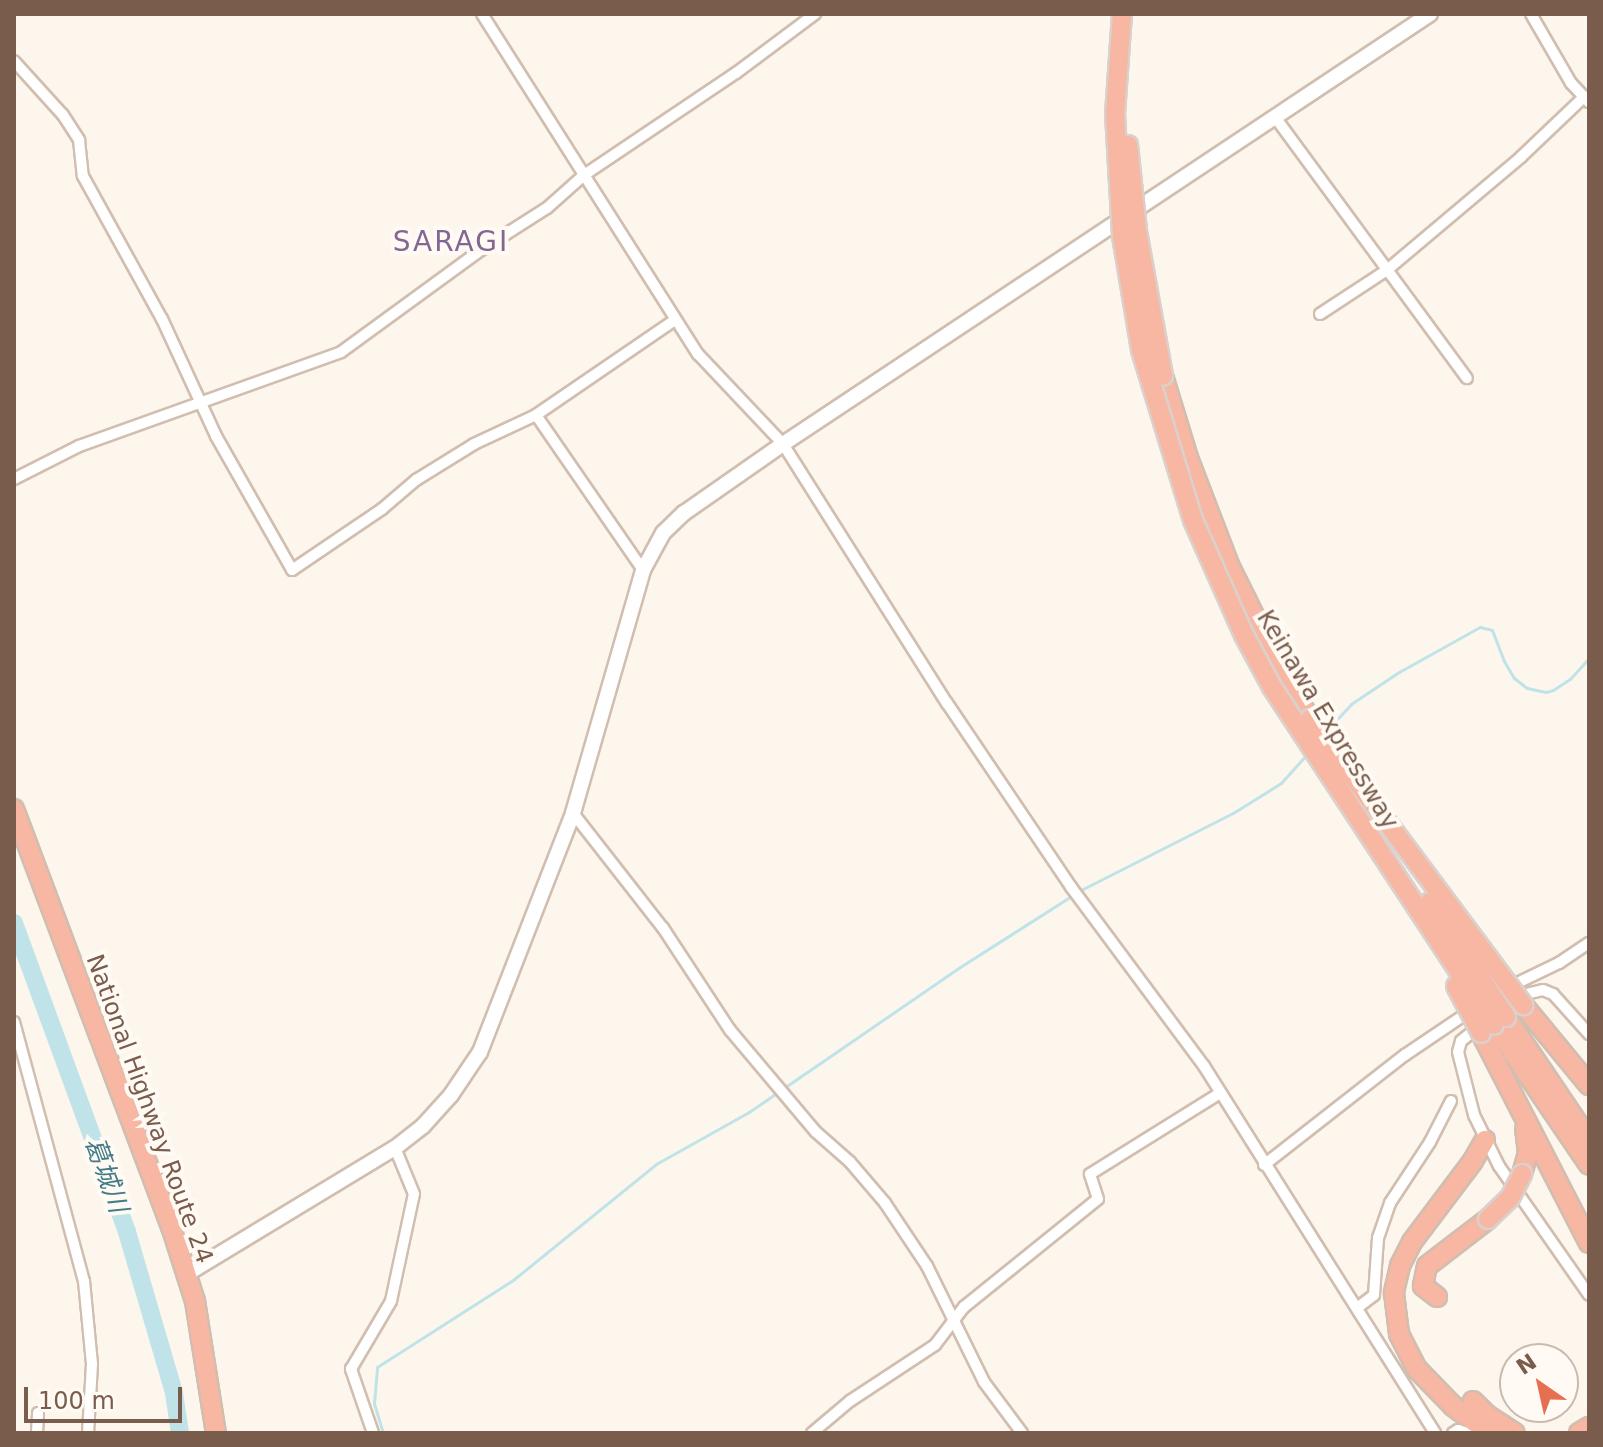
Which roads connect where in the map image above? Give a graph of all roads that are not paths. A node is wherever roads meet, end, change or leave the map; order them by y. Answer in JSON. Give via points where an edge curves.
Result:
{"nodes":[{"id":1,"x":482,"y":14,"type":"edge"},
{"id":2,"x":815,"y":14,"type":"edge"},
{"id":3,"x":1122,"y":14,"type":"edge"},
{"id":4,"x":1430,"y":14,"type":"edge"},
{"id":5,"x":1531,"y":14,"type":"edge"},
{"id":6,"x":14,"y":61,"type":"edge"},
{"id":7,"x":1586,"y":100,"type":"edge"},
{"id":8,"x":1275,"y":117,"type":"junction"},
{"id":9,"x":584,"y":175,"type":"junction"},
{"id":10,"x":1387,"y":270,"type":"junction"},
{"id":11,"x":1320,"y":314,"type":"dead end"},
{"id":12,"x":675,"y":320,"type":"junction"},
{"id":13,"x":1467,"y":378,"type":"dead end"},
{"id":14,"x":202,"y":402,"type":"junction"},
{"id":15,"x":536,"y":415,"type":"junction"},
{"id":16,"x":783,"y":444,"type":"junction"},
{"id":17,"x":14,"y":479,"type":"edge"},
{"id":18,"x":643,"y":570,"type":"junction"},
{"id":19,"x":1310,"y":719,"type":"junction"},
{"id":20,"x":14,"y":809,"type":"edge"},
{"id":21,"x":573,"y":813,"type":"junction"},
{"id":22,"x":1589,"y":943,"type":"edge"},
{"id":23,"x":14,"y":1022,"type":"edge"},
{"id":24,"x":1494,"y":1025,"type":"junction"},
{"id":25,"x":1589,"y":1034,"type":"edge"},
{"id":26,"x":1589,"y":1085,"type":"edge"},
{"id":27,"x":1220,"y":1093,"type":"junction"},
{"id":28,"x":1451,"y":1101,"type":"dead end"},
{"id":29,"x":1519,"y":1107,"type":"junction"},
{"id":30,"x":1485,"y":1140,"type":"junction"},
{"id":31,"x":1589,"y":1140,"type":"edge"},
{"id":32,"x":395,"y":1148,"type":"junction"},
{"id":33,"x":1264,"y":1165,"type":"junction"},
{"id":34,"x":1589,"y":1165,"type":"edge"},
{"id":35,"x":1420,"y":1229,"type":"junction"},
{"id":36,"x":1589,"y":1243,"type":"edge"},
{"id":37,"x":185,"y":1275,"type":"junction"},
{"id":38,"x":1589,"y":1295,"type":"edge"},
{"id":39,"x":1357,"y":1308,"type":"junction"},
{"id":40,"x":954,"y":1321,"type":"junction"},
{"id":41,"x":1473,"y":1401,"type":"dead end"},
{"id":42,"x":38,"y":1413,"type":"dead end"},
{"id":43,"x":1589,"y":1427,"type":"edge"},
{"id":44,"x":37,"y":1433,"type":"edge"},
{"id":45,"x":88,"y":1433,"type":"edge"},
{"id":46,"x":216,"y":1433,"type":"edge"},
{"id":47,"x":373,"y":1433,"type":"edge"},
{"id":48,"x":812,"y":1433,"type":"edge"},
{"id":49,"x":1022,"y":1433,"type":"edge"},
{"id":50,"x":1435,"y":1433,"type":"edge"},
{"id":51,"x":1453,"y":1433,"type":"edge"},
{"id":52,"x":1467,"y":1433,"type":"edge"},
{"id":53,"x":1489,"y":1433,"type":"edge"},
{"id":54,"x":1515,"y":1433,"type":"edge"},
{"id":55,"x":1579,"y":1433,"type":"edge"}],
"edges":[{"from":1,"to":9,"type":"street"},
{"from":2,"to":9,"type":"street"},
{"from":3,"to":19,"type":"highway","name":"Keinawa Expressway","bridge":true,"via":[[1130,174],[1163,376],[1229,565]]},
{"from":3,"to":24,"type":"highway","name":"Keinawa Expressway","bridge":true,"via":[[1115,114],[1122,236],[1141,350],[1172,463],[1216,575],[1265,674],[1432,931],[1434,946]]},
{"from":4,"to":8,"type":"street"},
{"from":5,"to":7,"type":"street"},
{"from":6,"to":14,"type":"street","via":[[79,140],[83,176]]},
{"from":7,"to":10,"type":"street"},
{"from":8,"to":10,"type":"street"},
{"from":8,"to":16,"type":"street"},
{"from":9,"to":12,"type":"street"},
{"from":9,"to":14,"type":"street","via":[[547,208],[341,352]]},
{"from":10,"to":11,"type":"street"},
{"from":10,"to":13,"type":"street"},
{"from":12,"to":15,"type":"street"},
{"from":12,"to":16,"type":"street","via":[[698,354]]},
{"from":14,"to":15,"type":"street","via":[[252,504],[292,570],[416,480],[474,444]]},
{"from":14,"to":17,"type":"street","via":[[79,446]]},
{"from":15,"to":18,"type":"street"},
{"from":16,"to":18,"type":"street","via":[[684,513],[663,533]]},
{"from":16,"to":27,"type":"street","via":[[947,703]]},
{"from":18,"to":21,"type":"street"},
{"from":19,"to":24,"type":"highway","name":"Keinawa Expressway","bridge":true},
{"from":19,"to":26,"type":"highway","bridge":true},
{"from":20,"to":37,"type":"highway","name":"National Highway Route 24"},
{"from":21,"to":32,"type":"street","via":[[480,1052],[451,1095]]},
{"from":21,"to":40,"type":"street","via":[[663,928],[730,1030],[816,1132],[885,1203],[927,1266]]},
{"from":22,"to":33,"type":"street","via":[[1515,982],[1405,1055]]},
{"from":23,"to":45,"type":"street","via":[[84,1281],[92,1364]]},
{"from":24,"to":29,"type":"highway"},
{"from":24,"to":31,"type":"highway","name":"Keinawa Expressway"},
{"from":24,"to":34,"type":"highway","name":"Keinawa Expressway"},
{"from":25,"to":30,"type":"street","via":[[1553,994],[1543,990],[1526,994],[1461,1041],[1459,1063]]},
{"from":27,"to":33,"type":"street"},
{"from":27,"to":40,"type":"street","via":[[1090,1174],[1098,1199],[964,1307]]},
{"from":28,"to":39,"type":"street","via":[[1390,1203],[1378,1238],[1374,1295]]},
{"from":29,"to":35,"type":"highway","bridge":true,"via":[[1528,1153],[1522,1174],[1510,1198],[1427,1266],[1423,1286],[1437,1297],[1422,1292],[1413,1276]]},
{"from":29,"to":36,"type":"highway"},
{"from":30,"to":35,"type":"highway"},
{"from":30,"to":38,"type":"street"},
{"from":32,"to":37,"type":"street"},
{"from":32,"to":47,"type":"street","via":[[414,1194],[391,1301],[351,1369]]},
{"from":33,"to":39,"type":"street"},
{"from":35,"to":53,"type":"highway","via":[[1396,1279],[1399,1334],[1425,1379]]},
{"from":37,"to":46,"type":"highway","name":"National Highway Route 24","via":[[201,1333]]},
{"from":39,"to":50,"type":"street"},
{"from":40,"to":48,"type":"street","via":[[935,1345]]},
{"from":40,"to":49,"type":"street","via":[[984,1382]]},
{"from":41,"to":54,"type":"highway"},
{"from":42,"to":44,"type":"street"},
{"from":43,"to":55,"type":"highway"},
{"from":51,"to":52,"type":"street"}]}
